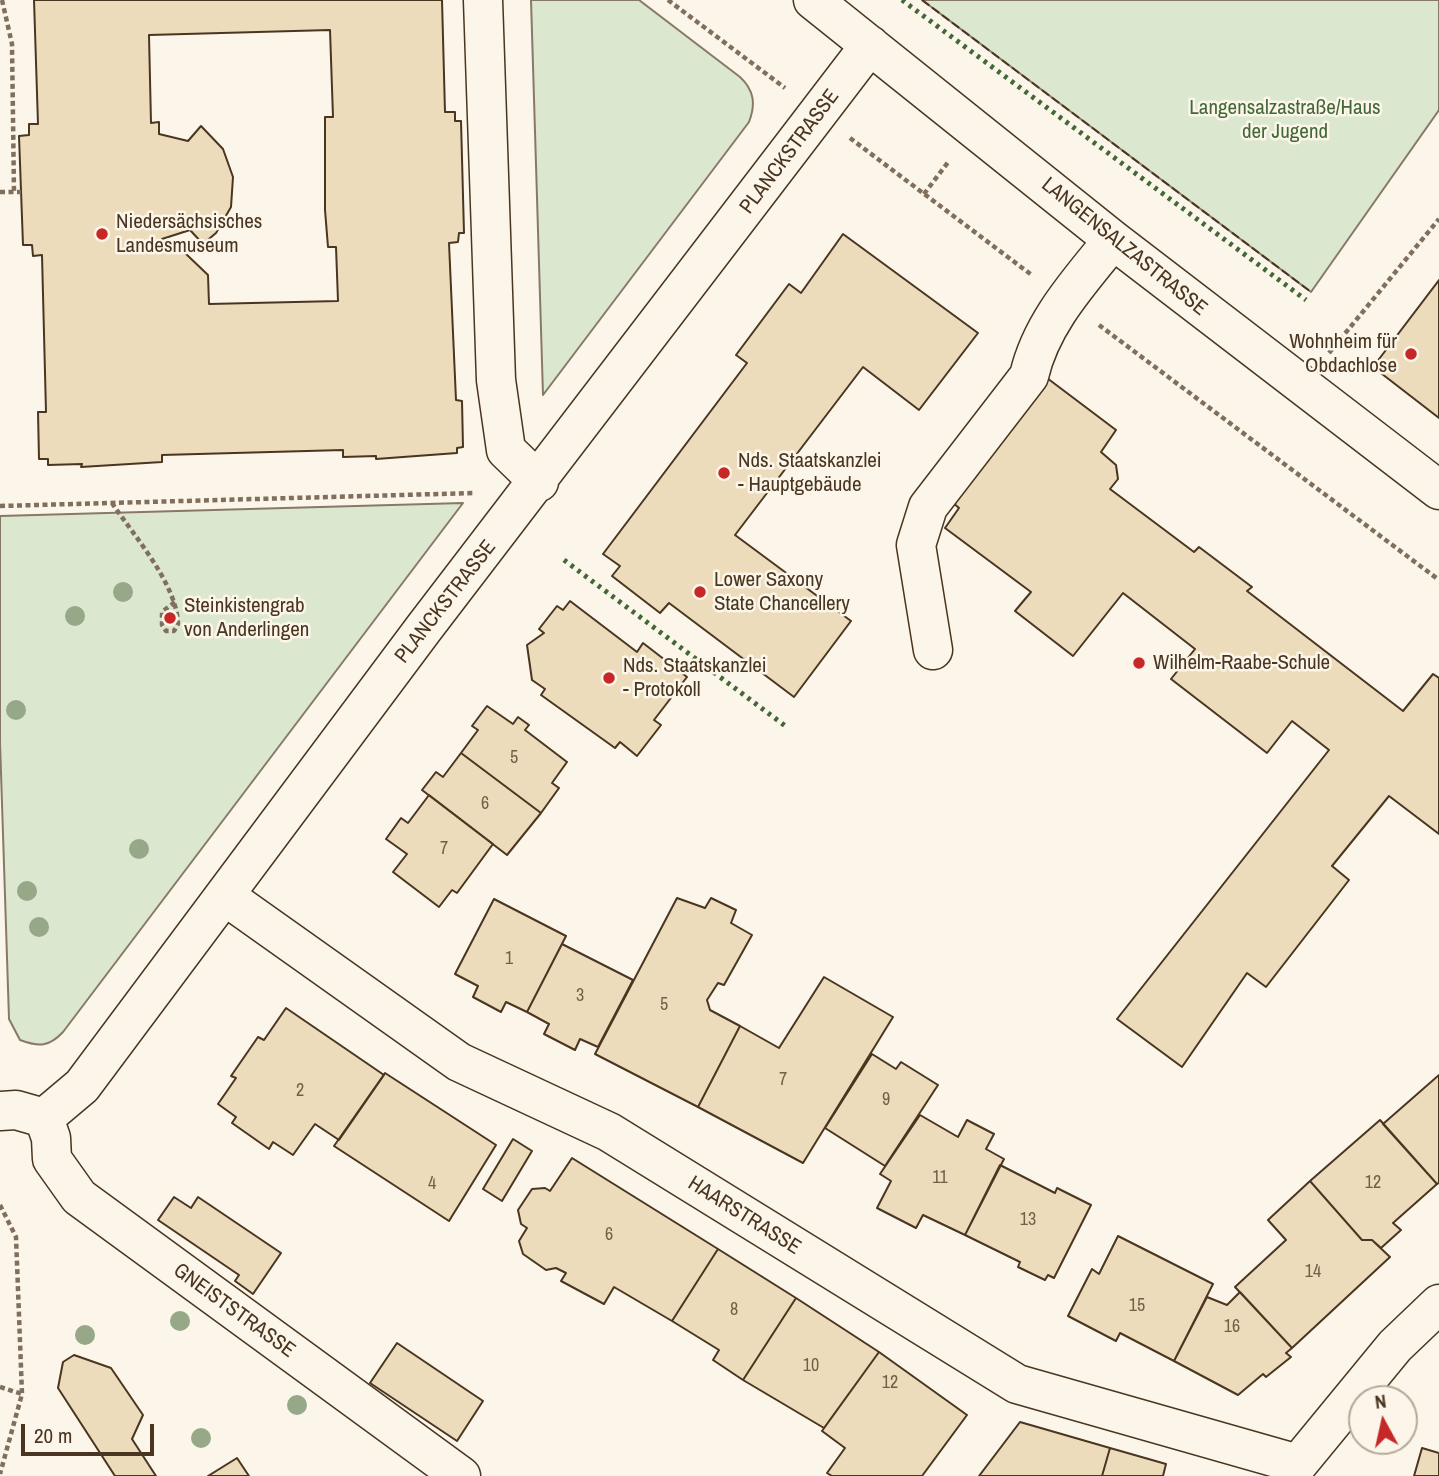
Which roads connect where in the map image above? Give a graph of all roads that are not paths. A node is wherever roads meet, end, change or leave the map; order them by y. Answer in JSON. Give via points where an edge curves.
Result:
{"nodes":[{"id":1,"x":483,"y":0,"type":"edge"},
{"id":2,"x":813,"y":0,"type":"edge"},
{"id":3,"x":870,"y":45,"type":"junction"},
{"id":4,"x":1113,"y":240,"type":"junction"},
{"id":5,"x":539,"y":482,"type":"junction"},
{"id":6,"x":1439,"y":490,"type":"edge"},
{"id":7,"x":933,"y":650,"type":"dead end"},
{"id":8,"x":225,"y":896,"type":"junction"},
{"id":9,"x":0,"y":1111,"type":"edge"},
{"id":10,"x":44,"y":1118,"type":"junction"},
{"id":11,"x":1439,"y":1304,"type":"edge"},
{"id":12,"x":1301,"y":1470,"type":"edge"},
{"id":13,"x":461,"y":1476,"type":"edge"}],
"edges":[{"from":1,"to":5,"type":"street","via":[[496,380],[506,450]]},
{"from":2,"to":3,"type":"street","name":"LANGENSALZASTRASSE"},
{"from":3,"to":4,"type":"street","name":"LANGENSALZASTRASSE"},
{"from":3,"to":5,"type":"street","name":"PLANCKSTRASSE"},
{"from":4,"to":6,"type":"street","name":"LANGENSALZASTRASSE"},
{"from":4,"to":7,"type":"street","via":[[1065,300],[1035,350],[1029,376],[928,507],[916,545]]},
{"from":5,"to":8,"type":"street","name":"PLANCKSTRASSE"},
{"from":8,"to":10,"type":"street","name":"PLANCKSTRASSE","via":[[82,1086]]},
{"from":8,"to":12,"type":"street","name":"HAARSTRASSE","via":[[459,1062],[609,1132],[1017,1384]]},
{"from":9,"to":10,"type":"street","via":[[16,1110]]},
{"from":10,"to":13,"type":"street","name":"GNEISTSTRASSE","via":[[52,1159],[79,1197]]},
{"from":11,"to":12,"type":"street","via":[[1395,1346]]}]}
